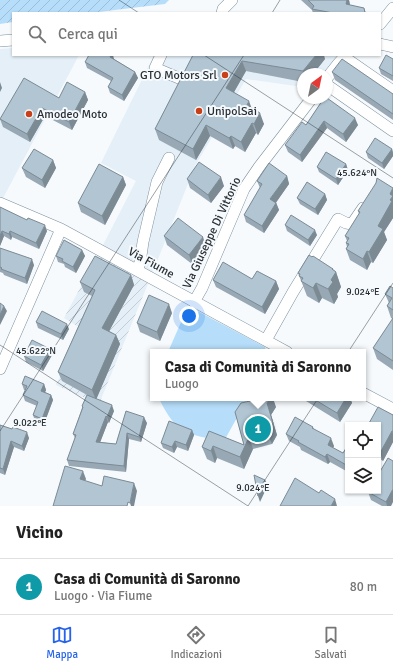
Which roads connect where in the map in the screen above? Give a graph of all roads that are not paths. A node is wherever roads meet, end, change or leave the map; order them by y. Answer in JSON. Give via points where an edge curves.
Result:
{"nodes":[{"id":1,"x":232,"y":0,"type":"edge"},
{"id":2,"x":393,"y":8,"type":"edge"},
{"id":3,"x":222,"y":12,"type":"edge"},
{"id":4,"x":381,"y":23,"type":"edge"},
{"id":5,"x":12,"y":40,"type":"edge"},
{"id":6,"x":0,"y":41,"type":"edge"},
{"id":7,"x":381,"y":44,"type":"edge"},
{"id":8,"x":393,"y":47,"type":"edge"},
{"id":9,"x":161,"y":56,"type":"edge"},
{"id":10,"x":345,"y":56,"type":"edge"},
{"id":11,"x":333,"y":70,"type":"edge"},
{"id":12,"x":181,"y":79,"type":"edge"},
{"id":13,"x":333,"y":90,"type":"edge"},
{"id":14,"x":393,"y":91,"type":"edge"},
{"id":15,"x":307,"y":104,"type":"edge"},
{"id":16,"x":393,"y":131,"type":"edge"},
{"id":17,"x":169,"y":158,"type":"dead end"},
{"id":18,"x":370,"y":196,"type":"edge"},
{"id":19,"x":0,"y":203,"type":"edge"},
{"id":20,"x":61,"y":229,"type":"junction"},
{"id":21,"x":137,"y":270,"type":"junction"},
{"id":22,"x":194,"y":302,"type":"junction"},
{"id":23,"x":266,"y":340,"type":"junction"},
{"id":24,"x":282,"y":349,"type":"edge"},
{"id":25,"x":0,"y":369,"type":"edge"},
{"id":26,"x":366,"y":395,"type":"edge"},
{"id":27,"x":393,"y":410,"type":"edge"}],
"edges":[{"from":1,"to":3,"type":"street"},
{"from":2,"to":4,"type":"street"},
{"from":5,"to":6,"type":"street"},
{"from":7,"to":8,"type":"street"},
{"from":9,"to":12,"type":"street","via":[[155,68]]},
{"from":10,"to":11,"type":"street"},
{"from":10,"to":14,"type":"street"},
{"from":13,"to":16,"type":"street"},
{"from":15,"to":22,"type":"street","name":"Via Giuseppe Di Vittorio","via":[[244,189]]},
{"from":17,"to":21,"type":"street","via":[[157,182]]},
{"from":18,"to":23,"type":"street","via":[[352,224],[338,219]]},
{"from":19,"to":20,"type":"street","name":"Via Fiume"},
{"from":20,"to":21,"type":"street","name":"Via Fiume"},
{"from":20,"to":25,"type":"street"},
{"from":21,"to":22,"type":"street","name":"Via Fiume"},
{"from":22,"to":23,"type":"street","name":"Via Fiume"},
{"from":23,"to":24,"type":"street","name":"Via Fiume"},
{"from":26,"to":27,"type":"street"}]}
